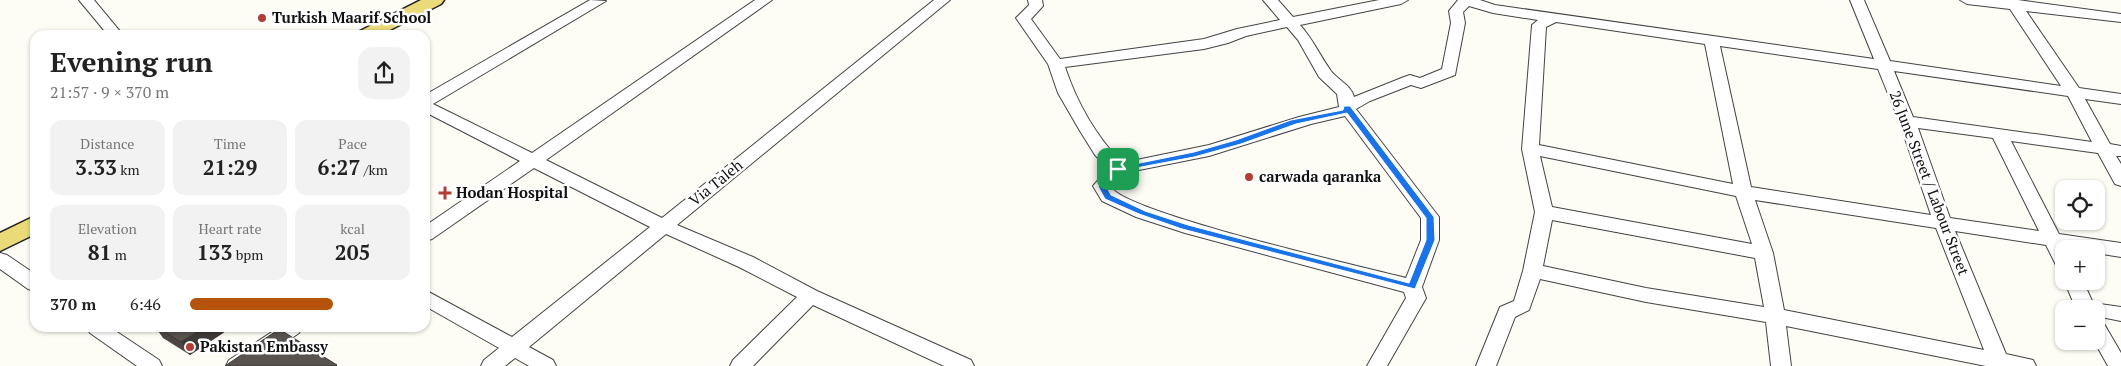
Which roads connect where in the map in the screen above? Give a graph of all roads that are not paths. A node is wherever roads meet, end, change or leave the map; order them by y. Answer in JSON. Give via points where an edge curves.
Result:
{"nodes":[{"id":1,"x":86,"y":0,"type":"edge"},
{"id":2,"x":436,"y":0,"type":"edge"},
{"id":3,"x":452,"y":0,"type":"edge"},
{"id":4,"x":765,"y":0,"type":"edge"},
{"id":5,"x":942,"y":0,"type":"edge"},
{"id":6,"x":1035,"y":0,"type":"edge"},
{"id":7,"x":1270,"y":0,"type":"edge"},
{"id":8,"x":1401,"y":0,"type":"edge"},
{"id":9,"x":1466,"y":0,"type":"edge"},
{"id":10,"x":1858,"y":0,"type":"edge"},
{"id":11,"x":1967,"y":0,"type":"edge"},
{"id":12,"x":598,"y":1,"type":"edge"},
{"id":13,"x":2013,"y":3,"type":"edge"},
{"id":14,"x":1555,"y":18,"type":"junction"},
{"id":15,"x":2121,"y":18,"type":"edge"},
{"id":16,"x":1288,"y":22,"type":"junction"},
{"id":17,"x":112,"y":30,"type":"edge"},
{"id":18,"x":376,"y":30,"type":"edge"},
{"id":19,"x":395,"y":30,"type":"edge"},
{"id":20,"x":1712,"y":42,"type":"junction"},
{"id":21,"x":1056,"y":64,"type":"junction"},
{"id":22,"x":1884,"y":64,"type":"junction"},
{"id":23,"x":2074,"y":93,"type":"junction"},
{"id":24,"x":430,"y":99,"type":"edge"},
{"id":25,"x":2121,"y":99,"type":"edge"},
{"id":26,"x":1347,"y":108,"type":"junction"},
{"id":27,"x":430,"y":109,"type":"edge"},
{"id":28,"x":1907,"y":121,"type":"junction"},
{"id":29,"x":1999,"y":134,"type":"junction"},
{"id":30,"x":1530,"y":149,"type":"junction"},
{"id":31,"x":2114,"y":150,"type":"edge"},
{"id":32,"x":533,"y":161,"type":"junction"},
{"id":33,"x":1118,"y":169,"type":"junction"},
{"id":34,"x":2121,"y":180,"type":"edge"},
{"id":35,"x":1743,"y":192,"type":"junction"},
{"id":36,"x":1544,"y":212,"type":"junction"},
{"id":37,"x":30,"y":215,"type":"edge"},
{"id":38,"x":1943,"y":223,"type":"junction"},
{"id":39,"x":663,"y":226,"type":"junction"},
{"id":40,"x":30,"y":227,"type":"edge"},
{"id":41,"x":0,"y":231,"type":"edge"},
{"id":42,"x":430,"y":232,"type":"edge"},
{"id":43,"x":2053,"y":240,"type":"junction"},
{"id":44,"x":0,"y":243,"type":"edge"},
{"id":45,"x":2055,"y":244,"type":"edge"},
{"id":46,"x":2121,"y":250,"type":"edge"},
{"id":47,"x":1764,"y":253,"type":"junction"},
{"id":48,"x":0,"y":260,"type":"edge"},
{"id":49,"x":1533,"y":271,"type":"junction"},
{"id":50,"x":30,"y":281,"type":"edge"},
{"id":51,"x":1412,"y":287,"type":"junction"},
{"id":52,"x":810,"y":296,"type":"junction"},
{"id":53,"x":430,"y":300,"type":"edge"},
{"id":54,"x":2105,"y":311,"type":"edge"},
{"id":55,"x":2121,"y":314,"type":"edge"},
{"id":56,"x":1775,"y":316,"type":"junction"},
{"id":57,"x":103,"y":332,"type":"edge"},
{"id":58,"x":286,"y":332,"type":"edge"},
{"id":59,"x":2105,"y":343,"type":"edge"},
{"id":60,"x":512,"y":348,"type":"junction"},
{"id":61,"x":2000,"y":363,"type":"edge"},
{"id":62,"x":152,"y":366,"type":"edge"},
{"id":63,"x":236,"y":366,"type":"edge"},
{"id":64,"x":491,"y":366,"type":"edge"},
{"id":65,"x":546,"y":366,"type":"edge"},
{"id":66,"x":740,"y":366,"type":"edge"},
{"id":67,"x":964,"y":366,"type":"edge"},
{"id":68,"x":1377,"y":366,"type":"edge"},
{"id":69,"x":1486,"y":366,"type":"edge"},
{"id":70,"x":1781,"y":366,"type":"edge"},
{"id":71,"x":2026,"y":366,"type":"edge"},
{"id":72,"x":2118,"y":366,"type":"edge"}],
"edges":[{"from":1,"to":17,"type":"street"},
{"from":2,"to":18,"type":"main road"},
{"from":3,"to":19,"type":"main road"},
{"from":4,"to":32,"type":"street"},
{"from":5,"to":39,"type":"street","name":"Via Taleh"},
{"from":6,"to":21,"type":"street","via":[[1036,6],[1023,18]]},
{"from":7,"to":16,"type":"street"},
{"from":8,"to":16,"type":"street"},
{"from":9,"to":14,"type":"street","via":[[1482,7]]},
{"from":9,"to":26,"type":"street","via":[[1456,11],[1458,23],[1449,72],[1421,83],[1410,80]]},
{"from":10,"to":22,"type":"street","name":"26 June Street / Labour Street"},
{"from":11,"to":13,"type":"street"},
{"from":12,"to":24,"type":"street"},
{"from":13,"to":15,"type":"street"},
{"from":13,"to":23,"type":"street"},
{"from":14,"to":20,"type":"street"},
{"from":14,"to":30,"type":"street","via":[[1538,24]]},
{"from":16,"to":21,"type":"street","via":[[1239,32],[1204,44]]},
{"from":16,"to":26,"type":"street","via":[[1304,38],[1326,74],[1345,93]]},
{"from":20,"to":22,"type":"street"},
{"from":20,"to":35,"type":"street"},
{"from":21,"to":33,"type":"street","via":[[1066,93],[1101,151]]},
{"from":22,"to":23,"type":"street"},
{"from":22,"to":28,"type":"street","name":"26 June Street / Labour Street"},
{"from":23,"to":25,"type":"street"},
{"from":23,"to":31,"type":"street"},
{"from":26,"to":33,"type":"street","via":[[1346,111],[1294,122],[1194,154]]},
{"from":26,"to":51,"type":"street","via":[[1430,217],[1430,240]]},
{"from":27,"to":32,"type":"street"},
{"from":28,"to":29,"type":"street"},
{"from":28,"to":38,"type":"street","name":"26 June Street / Labour Street"},
{"from":29,"to":31,"type":"street"},
{"from":29,"to":43,"type":"street"},
{"from":30,"to":35,"type":"street"},
{"from":30,"to":36,"type":"street"},
{"from":31,"to":34,"type":"street"},
{"from":32,"to":39,"type":"street"},
{"from":32,"to":42,"type":"street"},
{"from":33,"to":51,"type":"street","via":[[1102,186],[1108,197],[1142,212],[1185,227]]},
{"from":35,"to":38,"type":"street"},
{"from":35,"to":47,"type":"street"},
{"from":36,"to":47,"type":"street"},
{"from":36,"to":49,"type":"street"},
{"from":37,"to":41,"type":"main road"},
{"from":38,"to":43,"type":"street"},
{"from":38,"to":61,"type":"street","name":"26 June Street / Labour Street"},
{"from":39,"to":52,"type":"street","via":[[746,262]]},
{"from":39,"to":60,"type":"street","name":"Via Taleh"},
{"from":40,"to":44,"type":"main road"},
{"from":43,"to":45,"type":"street"},
{"from":43,"to":46,"type":"street"},
{"from":47,"to":56,"type":"street"},
{"from":48,"to":50,"type":"street"},
{"from":49,"to":56,"type":"street","via":[[1646,295]]},
{"from":49,"to":69,"type":"street","via":[[1522,305],[1507,312]]},
{"from":51,"to":68,"type":"street","via":[[1416,298]]},
{"from":52,"to":66,"type":"street"},
{"from":52,"to":67,"type":"street"},
{"from":53,"to":60,"type":"street"},
{"from":54,"to":55,"type":"street"},
{"from":56,"to":61,"type":"street"},
{"from":56,"to":70,"type":"street"},
{"from":57,"to":62,"type":"street"},
{"from":58,"to":63,"type":"street"},
{"from":59,"to":72,"type":"street"},
{"from":60,"to":64,"type":"street","name":"Via Taleh"},
{"from":60,"to":65,"type":"street"},
{"from":61,"to":71,"type":"street"}]}
